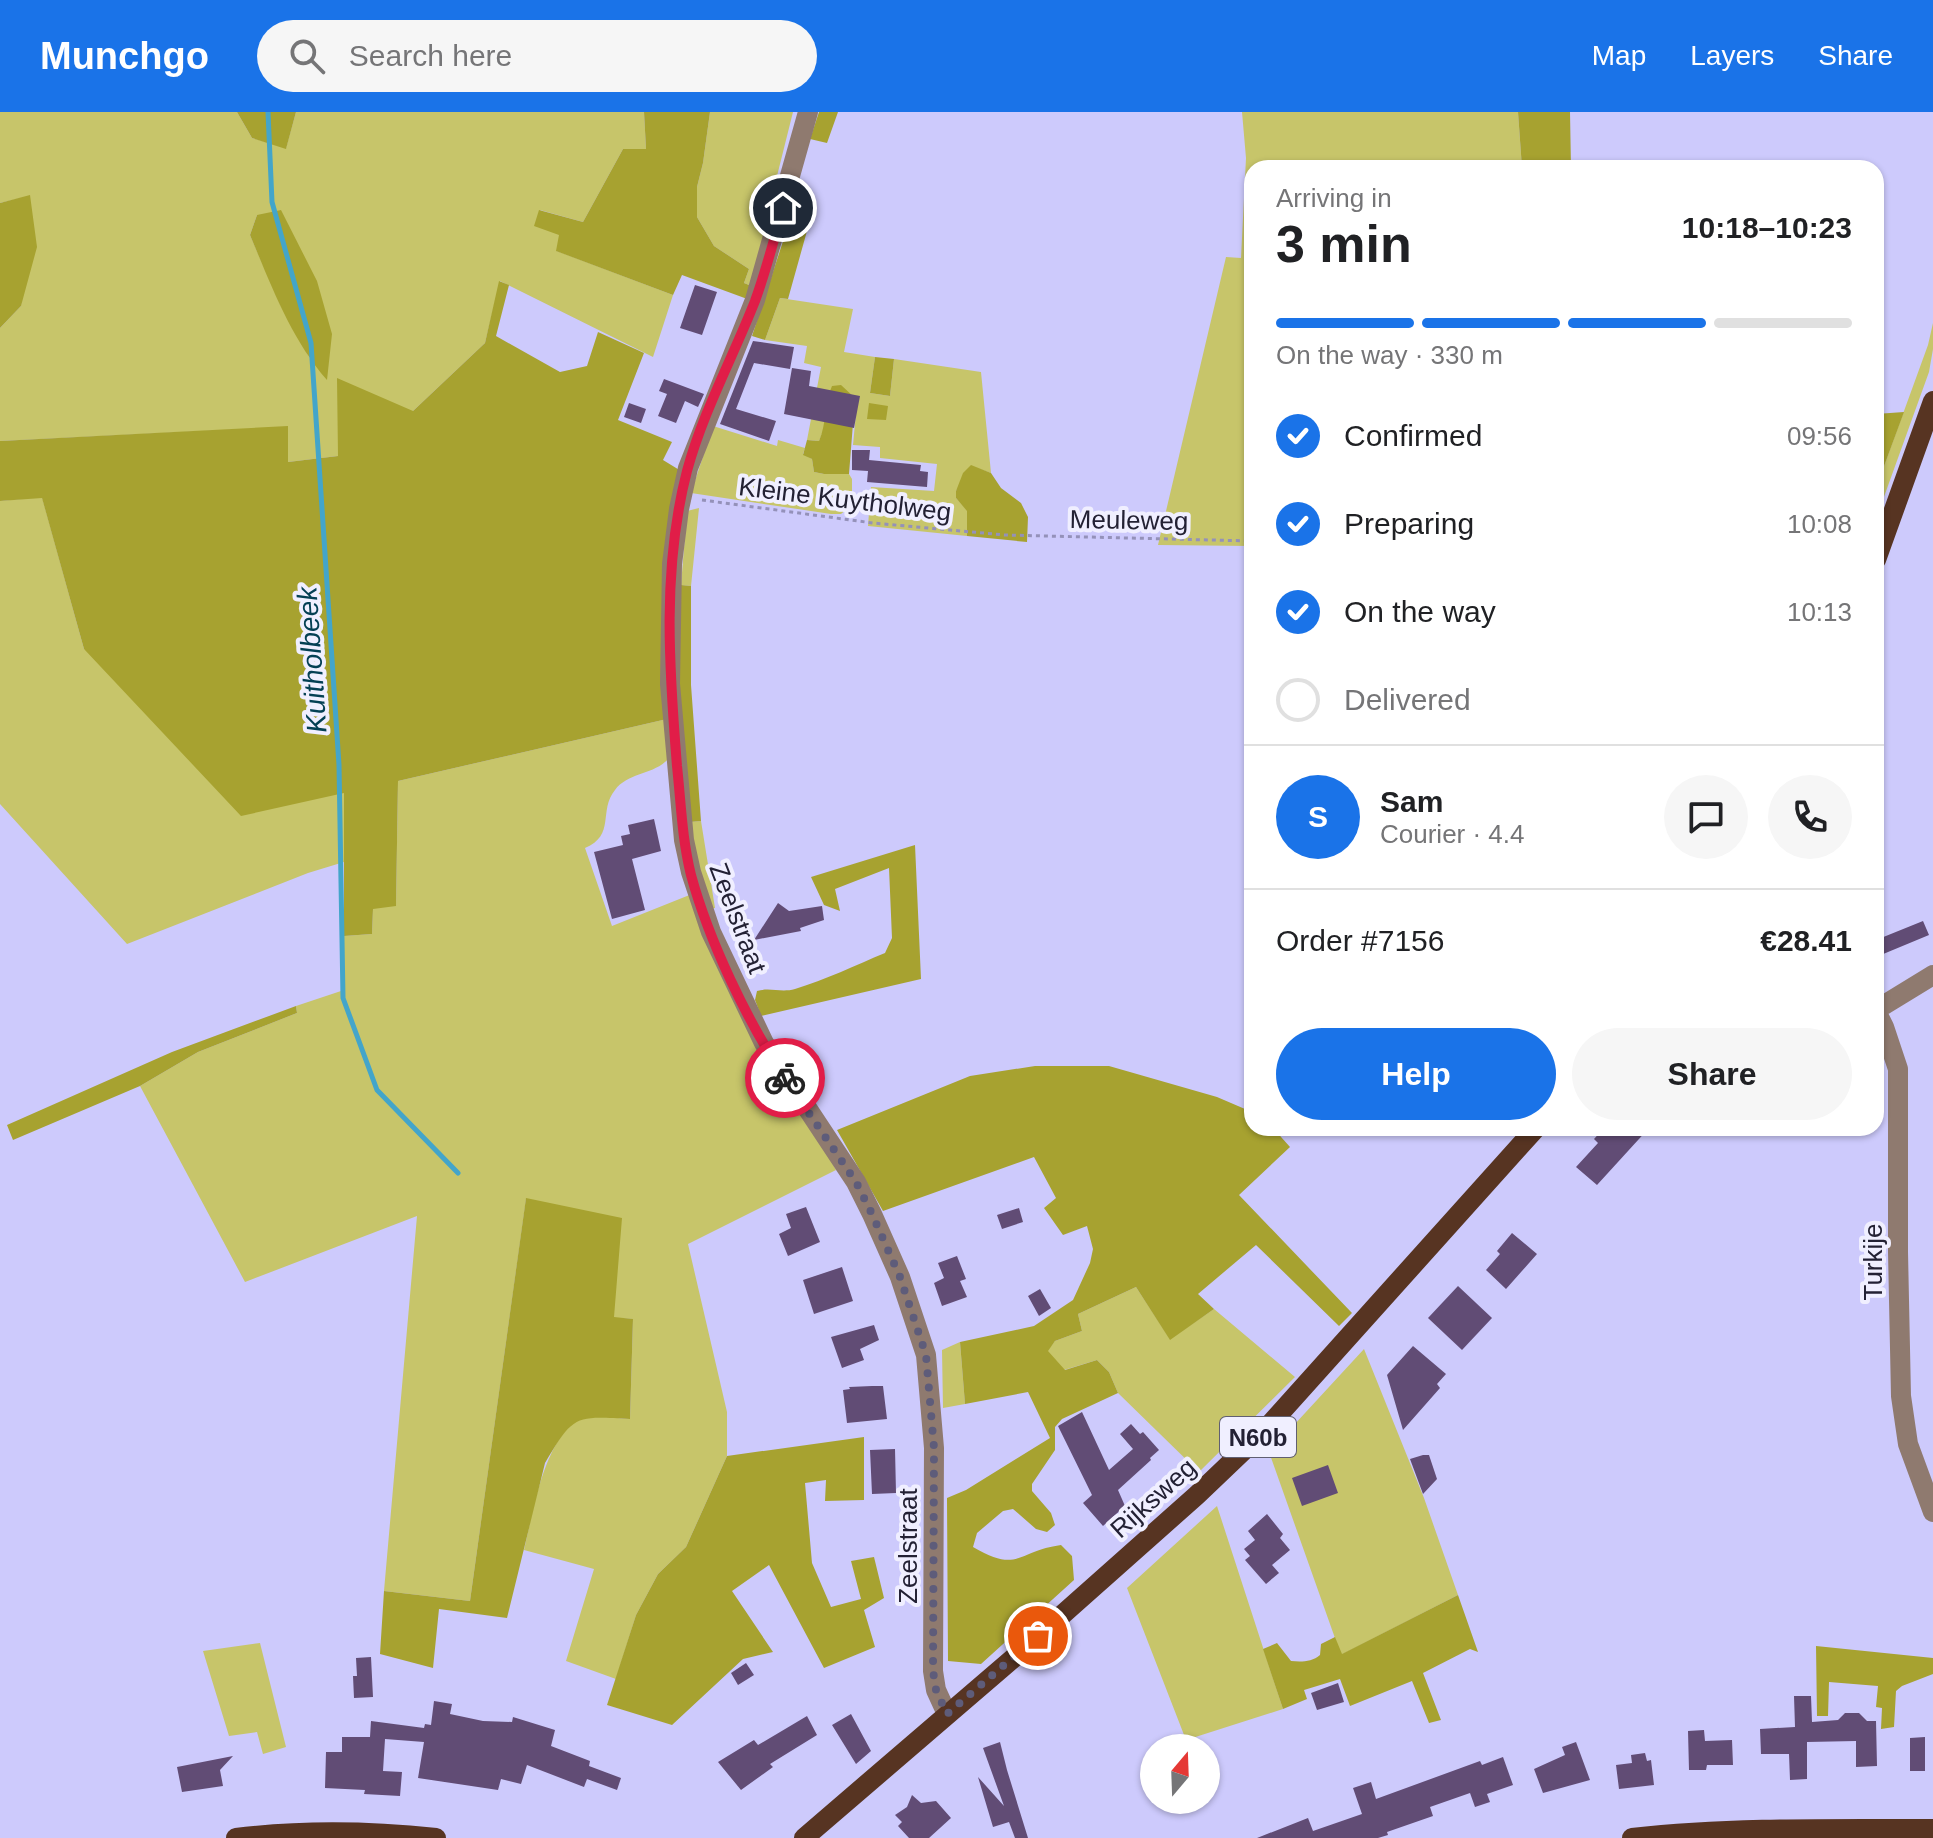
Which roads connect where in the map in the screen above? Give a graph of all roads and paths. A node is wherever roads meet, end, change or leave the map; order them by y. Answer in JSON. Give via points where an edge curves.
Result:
{"nodes":[{"id":1,"x":808,"y":112,"type":"edge"},
{"id":2,"x":1933,"y":401,"type":"edge"},
{"id":3,"x":681,"y":498,"type":"junction"},
{"id":4,"x":1005,"y":535,"type":"joint"},
{"id":5,"x":1884,"y":538,"type":"edge"},
{"id":6,"x":1244,"y":541,"type":"edge"},
{"id":7,"x":1933,"y":975,"type":"edge"},
{"id":8,"x":1884,"y":1005,"type":"edge"},
{"id":9,"x":1884,"y":1027,"type":"edge"},
{"id":10,"x":1529,"y":1136,"type":"edge"},
{"id":11,"x":1933,"y":1512,"type":"edge"},
{"id":12,"x":947,"y":1714,"type":"junction"},
{"id":13,"x":1933,"y":1829,"type":"edge"},
{"id":14,"x":236,"y":1838,"type":"edge"},
{"id":15,"x":436,"y":1838,"type":"edge"},
{"id":16,"x":804,"y":1838,"type":"edge"},
{"id":17,"x":1632,"y":1838,"type":"edge"}],
"edges":[{"from":1,"to":3,"type":"street","name":"Zeelstraat","via":[[755,300],[694,451]]},
{"from":2,"to":5,"type":"main road"},
{"from":3,"to":4,"type":"path","name":"Kleine Kuytholweg"},
{"from":3,"to":12,"type":"street","name":"Zeelstraat","via":[[672,564],[670,684],[691,872],[711,932],[764,1043],[872,1214],[922,1343],[934,1435],[933,1671]]},
{"from":4,"to":6,"type":"path","name":"Meuleweg"},
{"from":7,"to":8,"type":"street","name":"Turkije"},
{"from":9,"to":11,"type":"street","name":"Turkije","via":[[1898,1069],[1901,1396],[1908,1444]]},
{"from":10,"to":12,"type":"main road","name":"Rijksweg","number":"N60b","via":[[1263,1432]]},
{"from":12,"to":16,"type":"main road","name":"Rijksweg","number":"N60b"},
{"from":13,"to":17,"type":"main road","via":[[1756,1830]]},
{"from":14,"to":15,"type":"main road","via":[[346,1832]]}]}
